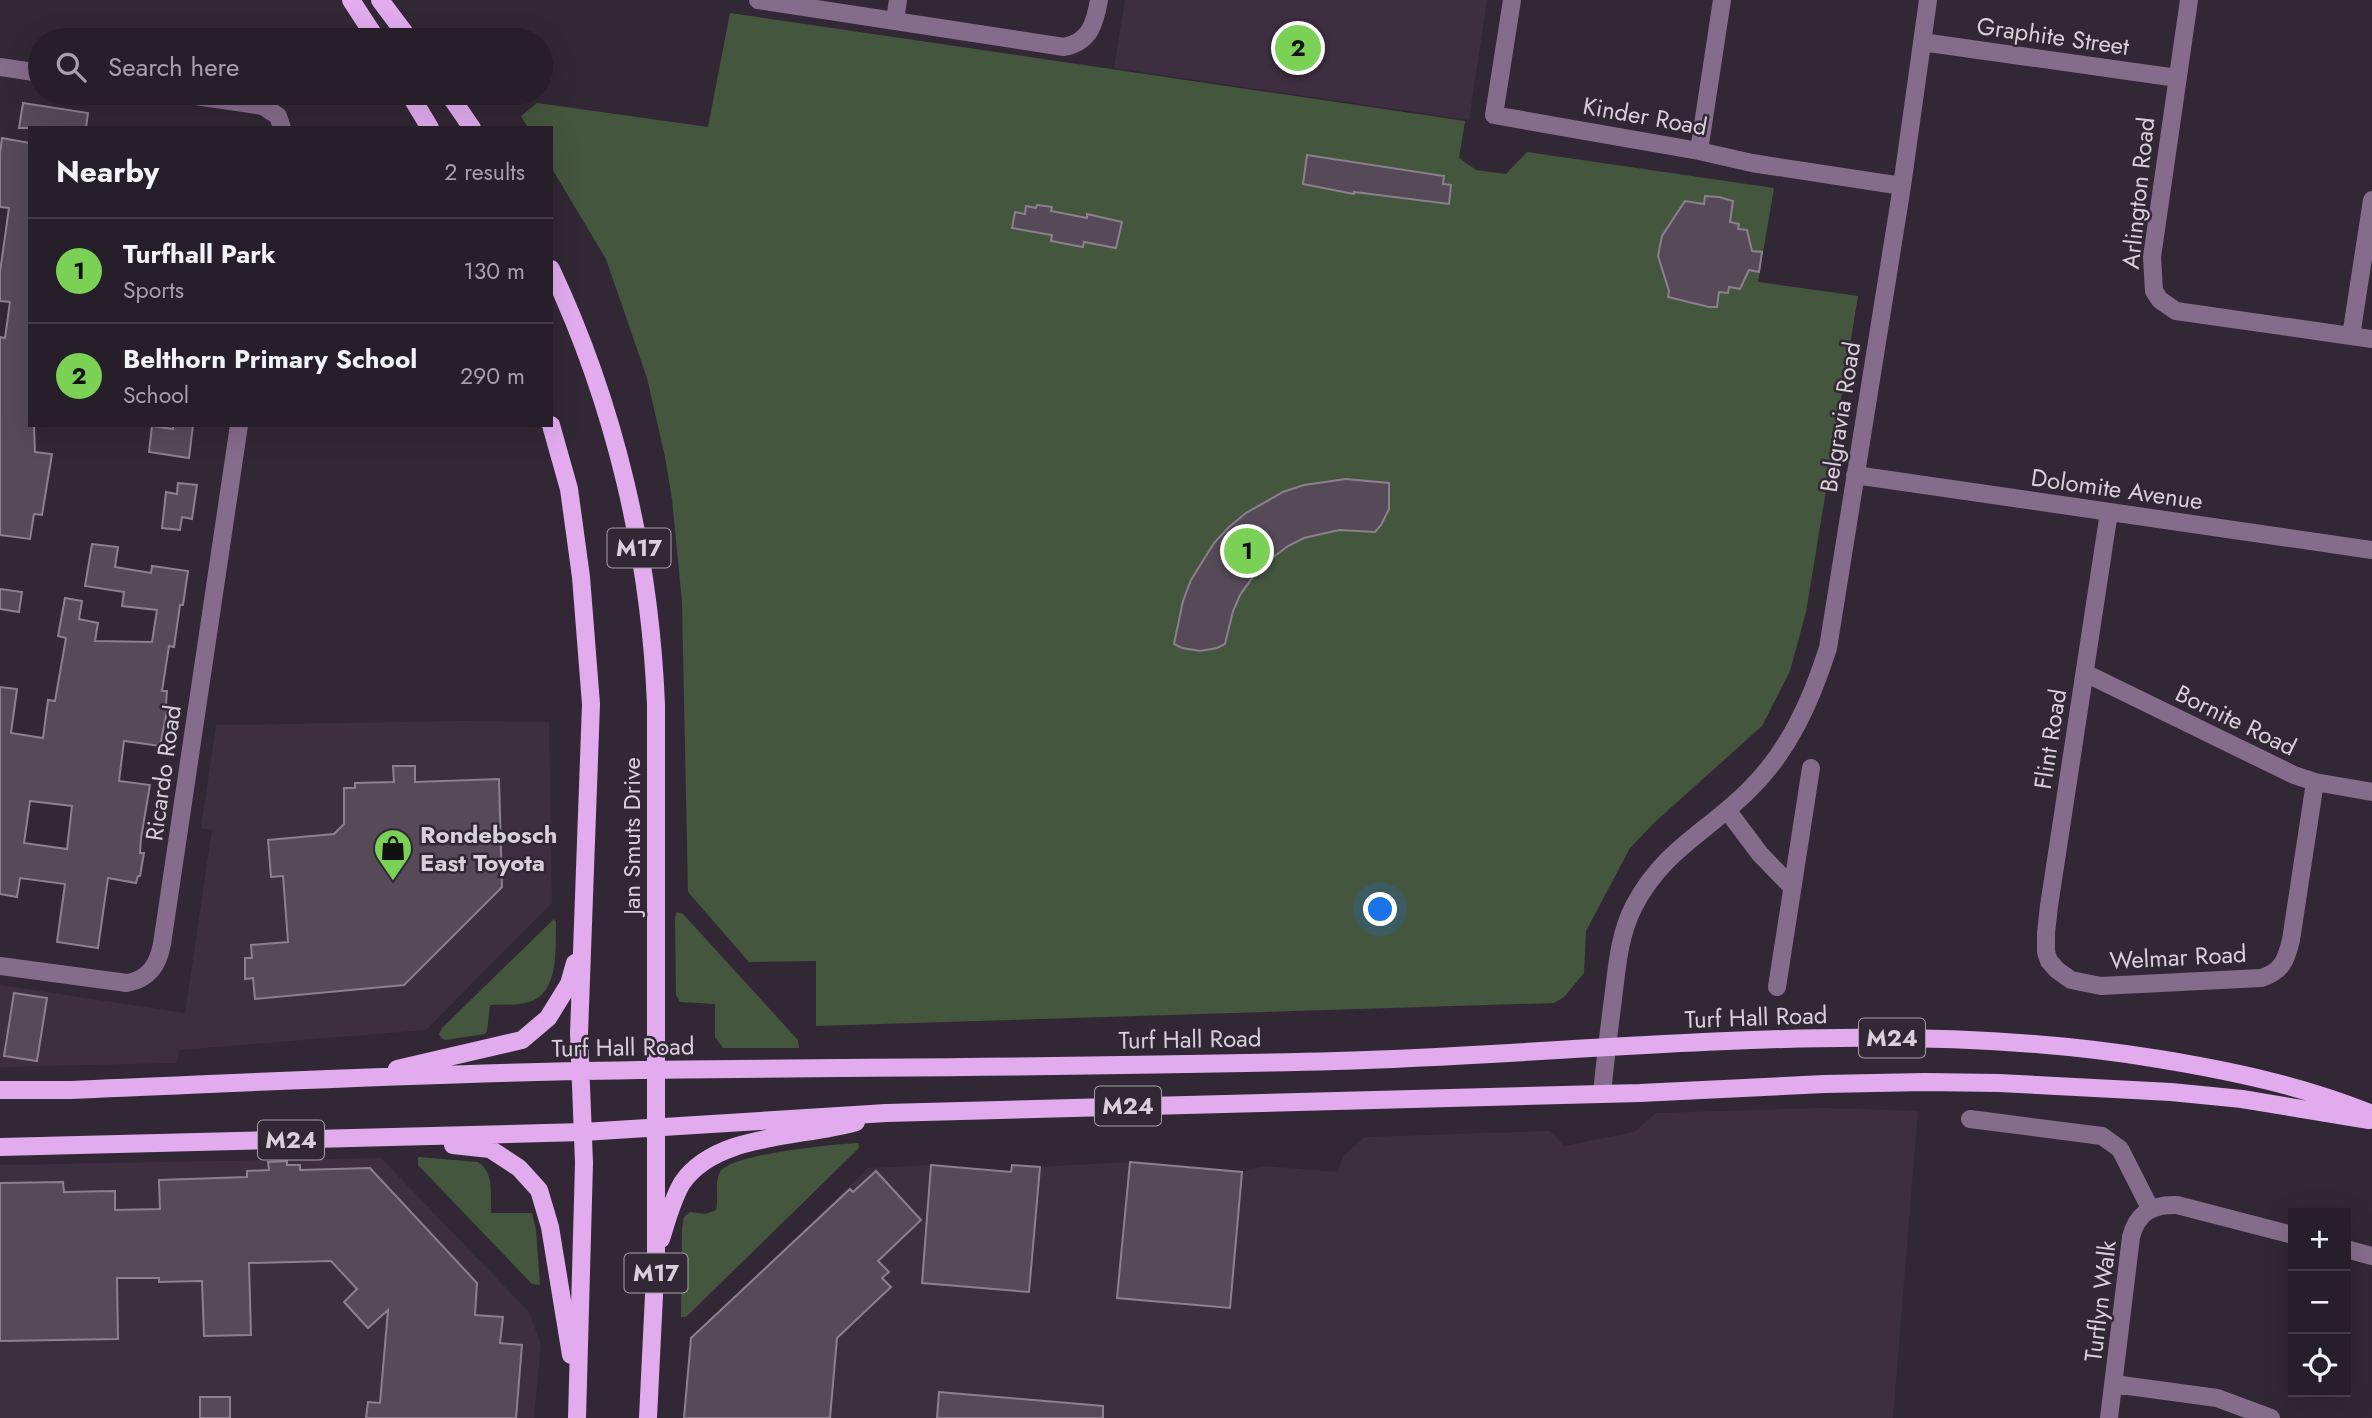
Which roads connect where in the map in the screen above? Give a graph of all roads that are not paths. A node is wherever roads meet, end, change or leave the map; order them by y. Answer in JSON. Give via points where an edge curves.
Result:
{"nodes":[{"id":1,"x":351,"y":0,"type":"edge"},
{"id":2,"x":380,"y":0,"type":"edge"},
{"id":3,"x":758,"y":0,"type":"edge"},
{"id":4,"x":898,"y":0,"type":"edge"},
{"id":5,"x":1099,"y":0,"type":"edge"},
{"id":6,"x":1512,"y":0,"type":"edge"},
{"id":7,"x":1722,"y":0,"type":"edge"},
{"id":8,"x":1928,"y":0,"type":"edge"},
{"id":9,"x":2189,"y":0,"type":"edge"},
{"id":10,"x":895,"y":20,"type":"junction"},
{"id":11,"x":369,"y":28,"type":"edge"},
{"id":12,"x":401,"y":28,"type":"edge"},
{"id":13,"x":1922,"y":42,"type":"junction"},
{"id":14,"x":0,"y":67,"type":"edge"},
{"id":15,"x":28,"y":71,"type":"edge"},
{"id":16,"x":2177,"y":78,"type":"junction"},
{"id":17,"x":256,"y":105,"type":"edge"},
{"id":18,"x":416,"y":105,"type":"edge"},
{"id":19,"x":456,"y":105,"type":"edge"},
{"id":20,"x":280,"y":122,"type":"edge"},
{"id":21,"x":429,"y":126,"type":"edge"},
{"id":22,"x":471,"y":126,"type":"edge"},
{"id":23,"x":1699,"y":150,"type":"junction"},
{"id":24,"x":1902,"y":186,"type":"junction"},
{"id":25,"x":2372,"y":200,"type":"edge"},
{"id":26,"x":553,"y":274,"type":"edge"},
{"id":27,"x":2351,"y":336,"type":"junction"},
{"id":28,"x":2372,"y":339,"type":"edge"},
{"id":29,"x":239,"y":427,"type":"edge"},
{"id":30,"x":552,"y":427,"type":"edge"},
{"id":31,"x":1855,"y":475,"type":"junction"},
{"id":32,"x":2109,"y":512,"type":"junction"},
{"id":33,"x":2372,"y":550,"type":"edge"},
{"id":34,"x":2085,"y":673,"type":"junction"},
{"id":35,"x":1811,"y":768,"type":"dead end"},
{"id":36,"x":2315,"y":782,"type":"junction"},
{"id":37,"x":2372,"y":792,"type":"edge"},
{"id":38,"x":1727,"y":810,"type":"junction"},
{"id":39,"x":1792,"y":887,"type":"junction"},
{"id":40,"x":581,"y":942,"type":"junction"},
{"id":41,"x":0,"y":966,"type":"edge"},
{"id":42,"x":2057,"y":970,"type":"joint"},
{"id":43,"x":1777,"y":987,"type":"dead end"},
{"id":44,"x":1606,"y":1048,"type":"junction"},
{"id":45,"x":580,"y":1071,"type":"junction"},
{"id":46,"x":655,"y":1071,"type":"junction"},
{"id":47,"x":353,"y":1079,"type":"junction"},
{"id":48,"x":0,"y":1090,"type":"edge"},
{"id":49,"x":1602,"y":1094,"type":"junction"},
{"id":50,"x":886,"y":1113,"type":"junction"},
{"id":51,"x":2372,"y":1114,"type":"edge"},
{"id":52,"x":1970,"y":1119,"type":"dead end"},
{"id":53,"x":2372,"y":1121,"type":"edge"},
{"id":54,"x":654,"y":1127,"type":"junction"},
{"id":55,"x":583,"y":1132,"type":"junction"},
{"id":56,"x":384,"y":1138,"type":"junction"},
{"id":57,"x":0,"y":1147,"type":"edge"},
{"id":58,"x":2150,"y":1208,"type":"junction"},
{"id":59,"x":2288,"y":1234,"type":"edge"},
{"id":60,"x":2351,"y":1250,"type":"edge"},
{"id":61,"x":656,"y":1254,"type":"junction"},
{"id":62,"x":2372,"y":1256,"type":"edge"},
{"id":63,"x":2114,"y":1384,"type":"junction"},
{"id":64,"x":578,"y":1409,"type":"edge"},
{"id":65,"x":648,"y":1418,"type":"edge"},
{"id":66,"x":2109,"y":1418,"type":"edge"},
{"id":67,"x":2271,"y":1418,"type":"edge"}],
"edges":[{"from":1,"to":11,"type":"main road"},
{"from":2,"to":12,"type":"main road"},
{"from":3,"to":10,"type":"street"},
{"from":4,"to":10,"type":"street"},
{"from":5,"to":10,"type":"street","via":[[1089,33],[1064,47]]},
{"from":6,"to":23,"type":"street","name":"Kinder Road","via":[[1494,116]]},
{"from":7,"to":23,"type":"street"},
{"from":8,"to":13,"type":"street","name":"Belgravia Road"},
{"from":9,"to":16,"type":"street","name":"Arlington Road"},
{"from":13,"to":16,"type":"street","name":"Graphite Street"},
{"from":13,"to":24,"type":"street","name":"Belgravia Road"},
{"from":14,"to":15,"type":"street"},
{"from":16,"to":27,"type":"street","name":"Arlington Road","via":[[2152,257],[2154,291],[2160,300],[2176,311],[2195,315]]},
{"from":17,"to":20,"type":"street"},
{"from":18,"to":21,"type":"main road"},
{"from":19,"to":22,"type":"main road"},
{"from":23,"to":24,"type":"street","name":"Kinder Road","via":[[1752,163]]},
{"from":24,"to":31,"type":"street","name":"Belgravia Road"},
{"from":25,"to":27,"type":"street"},
{"from":26,"to":46,"type":"main road","name":"Jan Smuts Drive","number":"M17","via":[[612,435],[635,528],[650,622],[656,705]]},
{"from":27,"to":28,"type":"street","name":"Arlington Road"},
{"from":29,"to":41,"type":"street","name":"Ricardo Road","via":[[158,959],[152,971],[127,983]]},
{"from":30,"to":40,"type":"main road","name":"Jan Smuts Drive","number":"M17","via":[[569,489],[591,704]]},
{"from":31,"to":32,"type":"street","name":"Dolomite Avenue"},
{"from":31,"to":38,"type":"street","name":"Belgravia Road","via":[[1833,621],[1815,690],[1778,756]]},
{"from":32,"to":33,"type":"street","name":"Dolomite Avenue"},
{"from":32,"to":34,"type":"street","name":"Flint Road"},
{"from":34,"to":36,"type":"street","name":"Bornite Road"},
{"from":34,"to":42,"type":"street","name":"Flint Road","via":[[2046,933],[2046,951]]},
{"from":35,"to":39,"type":"street"},
{"from":36,"to":37,"type":"street","name":"Bornite Road"},
{"from":36,"to":42,"type":"street","name":"Welmar Road","via":[[2291,940],[2278,971],[2261,978],[2101,986],[2071,979]]},
{"from":38,"to":39,"type":"street"},
{"from":38,"to":44,"type":"street","name":"Belgravia Road","via":[[1666,859],[1633,907],[1623,930]]},
{"from":39,"to":43,"type":"street"},
{"from":40,"to":45,"type":"main road","name":"Jan Smuts Drive","number":"M17"},
{"from":40,"to":47,"type":"main road","via":[[569,984],[548,1018],[522,1040]]},
{"from":44,"to":46,"type":"main road","name":"Turf Hall Road","number":"M24","via":[[1338,1061]]},
{"from":44,"to":49,"type":"street","name":"Belgravia Road"},
{"from":44,"to":51,"type":"main road","name":"Turf Hall Road","number":"M24","via":[[1837,1038],[2007,1040],[2220,1069],[2312,1091]]},
{"from":45,"to":46,"type":"main road","name":"Turf Hall Road","number":"M24"},
{"from":45,"to":47,"type":"main road","name":"Turf Hall Road","number":"M24"},
{"from":45,"to":55,"type":"main road","name":"Jan Smuts Drive","number":"M17"},
{"from":46,"to":54,"type":"main road","name":"Jan Smuts Drive","number":"M17"},
{"from":47,"to":48,"type":"main road","name":"Turf Hall Road","number":"M24"},
{"from":49,"to":50,"type":"main road","number":"M24"},
{"from":49,"to":53,"type":"main road","number":"M24","via":[[1824,1084],[1999,1083],[2242,1099]]},
{"from":50,"to":54,"type":"main road","number":"M24"},
{"from":50,"to":61,"type":"main road","via":[[715,1153],[679,1189]]},
{"from":52,"to":58,"type":"street","via":[[2102,1136],[2120,1149]]},
{"from":54,"to":55,"type":"main road","number":"M24"},
{"from":54,"to":61,"type":"main road","name":"Jan Smuts Drive","number":"M17"},
{"from":55,"to":56,"type":"main road","number":"M24"},
{"from":55,"to":64,"type":"main road","name":"Jan Smuts Drive","number":"M17"},
{"from":56,"to":57,"type":"main road","number":"M24"},
{"from":56,"to":64,"type":"main road","via":[[489,1149],[519,1168],[539,1190],[550,1227]]},
{"from":58,"to":59,"type":"street","via":[[2177,1205]]},
{"from":58,"to":63,"type":"street","name":"Turflyn Walk","via":[[2137,1222],[2132,1237]]},
{"from":60,"to":62,"type":"street"},
{"from":61,"to":65,"type":"main road","name":"Jan Smuts Drive","number":"M17"},
{"from":63,"to":66,"type":"street","name":"Turflyn Walk"},
{"from":63,"to":67,"type":"street","via":[[2217,1398]]}]}
